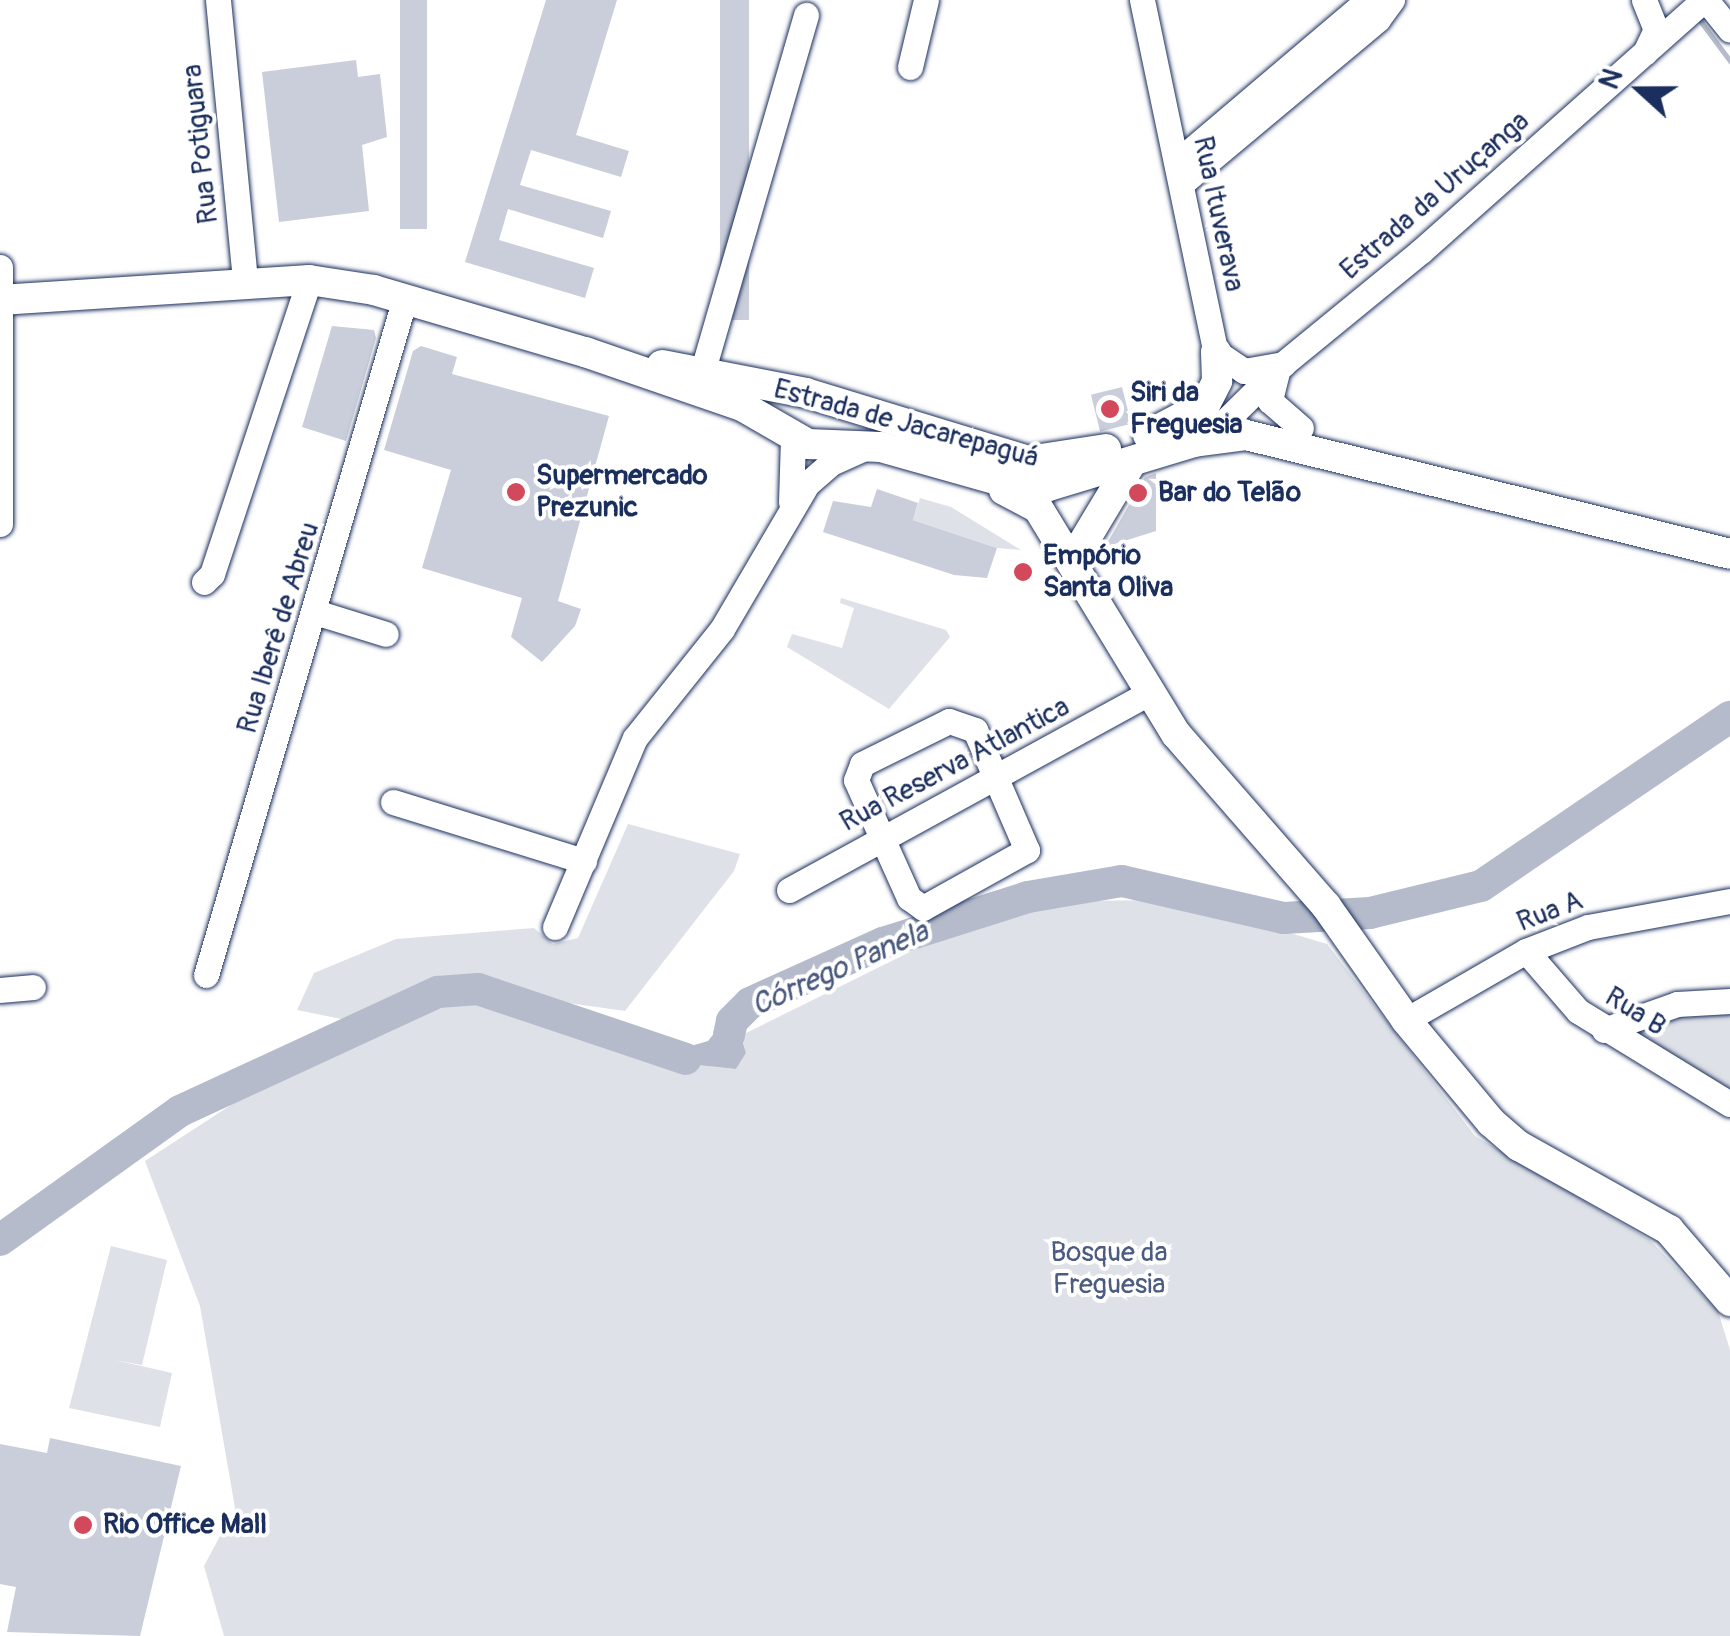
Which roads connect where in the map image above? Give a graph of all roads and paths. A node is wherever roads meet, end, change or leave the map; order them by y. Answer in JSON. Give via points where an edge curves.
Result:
{"nodes":[{"id":1,"x":218,"y":0,"type":"edge"},
{"id":2,"x":926,"y":0,"type":"edge"},
{"id":3,"x":1142,"y":0,"type":"edge"},
{"id":4,"x":1368,"y":0,"type":"edge"},
{"id":5,"x":1392,"y":0,"type":"edge"},
{"id":6,"x":1648,"y":6,"type":"edge"},
{"id":7,"x":1697,"y":8,"type":"edge"},
{"id":8,"x":806,"y":16,"type":"dead end"},
{"id":9,"x":1730,"y":30,"type":"edge"},
{"id":10,"x":1642,"y":56,"type":"junction"},
{"id":11,"x":910,"y":67,"type":"dead end"},
{"id":12,"x":1179,"y":173,"type":"junction"},
{"id":13,"x":0,"y":267,"type":"edge"},
{"id":14,"x":309,"y":280,"type":"junction"},
{"id":15,"x":245,"y":281,"type":"junction"},
{"id":16,"x":405,"y":298,"type":"junction"},
{"id":17,"x":1,"y":300,"type":"edge"},
{"id":18,"x":584,"y":352,"type":"junction"},
{"id":19,"x":1216,"y":352,"type":"junction"},
{"id":20,"x":1282,"y":364,"type":"junction"},
{"id":21,"x":702,"y":373,"type":"junction"},
{"id":22,"x":888,"y":418,"type":"junction"},
{"id":23,"x":1239,"y":427,"type":"junction"},
{"id":24,"x":1301,"y":428,"type":"junction"},
{"id":25,"x":1148,"y":436,"type":"junction"},
{"id":26,"x":793,"y":438,"type":"junction"},
{"id":27,"x":870,"y":446,"type":"junction"},
{"id":28,"x":1015,"y":459,"type":"junction"},
{"id":29,"x":1131,"y":463,"type":"junction"},
{"id":30,"x":984,"y":478,"type":"junction"},
{"id":31,"x":1454,"y":482,"type":"junction"},
{"id":32,"x":1049,"y":486,"type":"junction"},
{"id":33,"x":789,"y":512,"type":"junction"},
{"id":34,"x":0,"y":524,"type":"edge"},
{"id":35,"x":1080,"y":548,"type":"junction"},
{"id":36,"x":1730,"y":554,"type":"edge"},
{"id":37,"x":204,"y":582,"type":"dead end"},
{"id":38,"x":1088,"y":583,"type":"junction"},
{"id":39,"x":315,"y":612,"type":"junction"},
{"id":40,"x":386,"y":634,"type":"dead end"},
{"id":41,"x":1149,"y":693,"type":"junction"},
{"id":42,"x":996,"y":778,"type":"junction"},
{"id":43,"x":392,"y":802,"type":"dead end"},
{"id":44,"x":879,"y":840,"type":"junction"},
{"id":45,"x":584,"y":861,"type":"junction"},
{"id":46,"x":789,"y":890,"type":"dead end"},
{"id":47,"x":1730,"y":902,"type":"edge"},
{"id":48,"x":555,"y":927,"type":"dead end"},
{"id":49,"x":1526,"y":951,"type":"junction"},
{"id":50,"x":206,"y":974,"type":"dead end"},
{"id":51,"x":32,"y":987,"type":"dead end"},
{"id":52,"x":0,"y":990,"type":"edge"},
{"id":53,"x":1730,"y":1001,"type":"edge"},
{"id":54,"x":1406,"y":1020,"type":"junction"},
{"id":55,"x":1604,"y":1030,"type":"junction"},
{"id":56,"x":1730,"y":1104,"type":"edge"},
{"id":57,"x":1730,"y":1301,"type":"edge"}],
"edges":[{"from":1,"to":15,"type":"street","name":"Rua Potiguara"},
{"from":2,"to":11,"type":"street"},
{"from":3,"to":12,"type":"street","name":"Rua Ituverava"},
{"from":4,"to":12,"type":"street"},
{"from":5,"to":12,"type":"street"},
{"from":6,"to":7,"type":"street"},
{"from":6,"to":10,"type":"street","via":[[1655,36]]},
{"from":7,"to":9,"type":"street"},
{"from":7,"to":10,"type":"street","name":"Estrada da Uruçanga"},
{"from":8,"to":21,"type":"street"},
{"from":10,"to":20,"type":"street","name":"Estrada da Uruçanga"},
{"from":12,"to":19,"type":"street","name":"Rua Ituverava"},
{"from":13,"to":17,"type":"street"},
{"from":14,"to":15,"type":"main road","name":"Estrada de Jacarepaguá"},
{"from":14,"to":16,"type":"main road","name":"Estrada de Jacarepaguá"},
{"from":14,"to":37,"type":"street"},
{"from":15,"to":17,"type":"main road","name":"Estrada de Jacarepaguá"},
{"from":16,"to":18,"type":"main road","name":"Estrada de Jacarepaguá"},
{"from":16,"to":39,"type":"street","name":"Rua Iberê de Abreu"},
{"from":17,"to":34,"type":"street"},
{"from":18,"to":21,"type":"main road","name":"Estrada de Jacarepaguá"},
{"from":18,"to":26,"type":"main road","name":"Estrada de Jacarepaguá","via":[[742,406]]},
{"from":19,"to":20,"type":"street","via":[[1244,371]]},
{"from":19,"to":23,"type":"street","name":"Rua Ituverava"},
{"from":19,"to":25,"type":"main road","via":[[1217,381],[1205,405]]},
{"from":20,"to":23,"type":"street","name":"Estrada da Uruçanga"},
{"from":20,"to":24,"type":"street","via":[[1270,401]]},
{"from":21,"to":22,"type":"main road","name":"Estrada de Jacarepaguá","via":[[806,393]]},
{"from":22,"to":26,"type":"main road","via":[[860,421],[810,407],[794,419]]},
{"from":22,"to":28,"type":"main road","name":"Estrada de Jacarepaguá"},
{"from":23,"to":24,"type":"main road","name":"Estrada de Jacarepaguá"},
{"from":23,"to":25,"type":"main road","name":"Estrada de Jacarepaguá"},
{"from":23,"to":29,"type":"main road","name":"Estrada de Jacarepaguá"},
{"from":23,"to":31,"type":"main road","name":"Estrada de Jacarepaguá","via":[[1397,476]]},
{"from":24,"to":31,"type":"main road","name":"Estrada de Jacarepaguá","via":[[1403,457]]},
{"from":25,"to":28,"type":"main road","name":"Estrada de Jacarepaguá","via":[[1076,459]]},
{"from":26,"to":27,"type":"main road","name":"Estrada de Jacarepaguá","via":[[817,446]]},
{"from":26,"to":33,"type":"street"},
{"from":27,"to":30,"type":"main road","name":"Estrada de Jacarepaguá"},
{"from":27,"to":33,"type":"street","via":[[820,472]]},
{"from":28,"to":32,"type":"main road","via":[[1037,470]]},
{"from":29,"to":32,"type":"main road","name":"Estrada de Jacarepaguá"},
{"from":29,"to":35,"type":"main road"},
{"from":30,"to":32,"type":"main road","name":"Estrada de Jacarepaguá"},
{"from":30,"to":38,"type":"main road","via":[[1038,508]]},
{"from":31,"to":36,"type":"main road","name":"Estrada de Jacarepaguá"},
{"from":32,"to":35,"type":"main road"},
{"from":33,"to":45,"type":"street","via":[[722,629],[628,749]]},
{"from":35,"to":38,"type":"main road"},
{"from":38,"to":41,"type":"main road"},
{"from":39,"to":40,"type":"street"},
{"from":39,"to":50,"type":"street","name":"Rua Iberê de Abreu"},
{"from":41,"to":42,"type":"street","name":"Rua Reserva Atlantica"},
{"from":41,"to":54,"type":"main road","via":[[1176,734],[1326,906]]},
{"from":42,"to":44,"type":"street","name":"Rua Reserva Atlantica"},
{"from":42,"to":44,"type":"street","via":[[974,730],[949,720],[862,764],[856,780]]},
{"from":42,"to":44,"type":"street","via":[[1027,850],[1023,856],[923,908],[909,898]]},
{"from":43,"to":45,"type":"street"},
{"from":44,"to":46,"type":"street","name":"Rua Reserva Atlantica"},
{"from":45,"to":48,"type":"street"},
{"from":47,"to":49,"type":"street","name":"Rua A","via":[[1626,918]]},
{"from":49,"to":54,"type":"street","name":"Rua A"},
{"from":49,"to":55,"type":"street","name":"Rua B","via":[[1557,992]]},
{"from":51,"to":52,"type":"street"},
{"from":53,"to":55,"type":"street","via":[[1677,1004]]},
{"from":54,"to":57,"type":"main road","via":[[1491,1122],[1519,1146],[1669,1230]]},
{"from":55,"to":56,"type":"street","name":"Rua B"}]}
